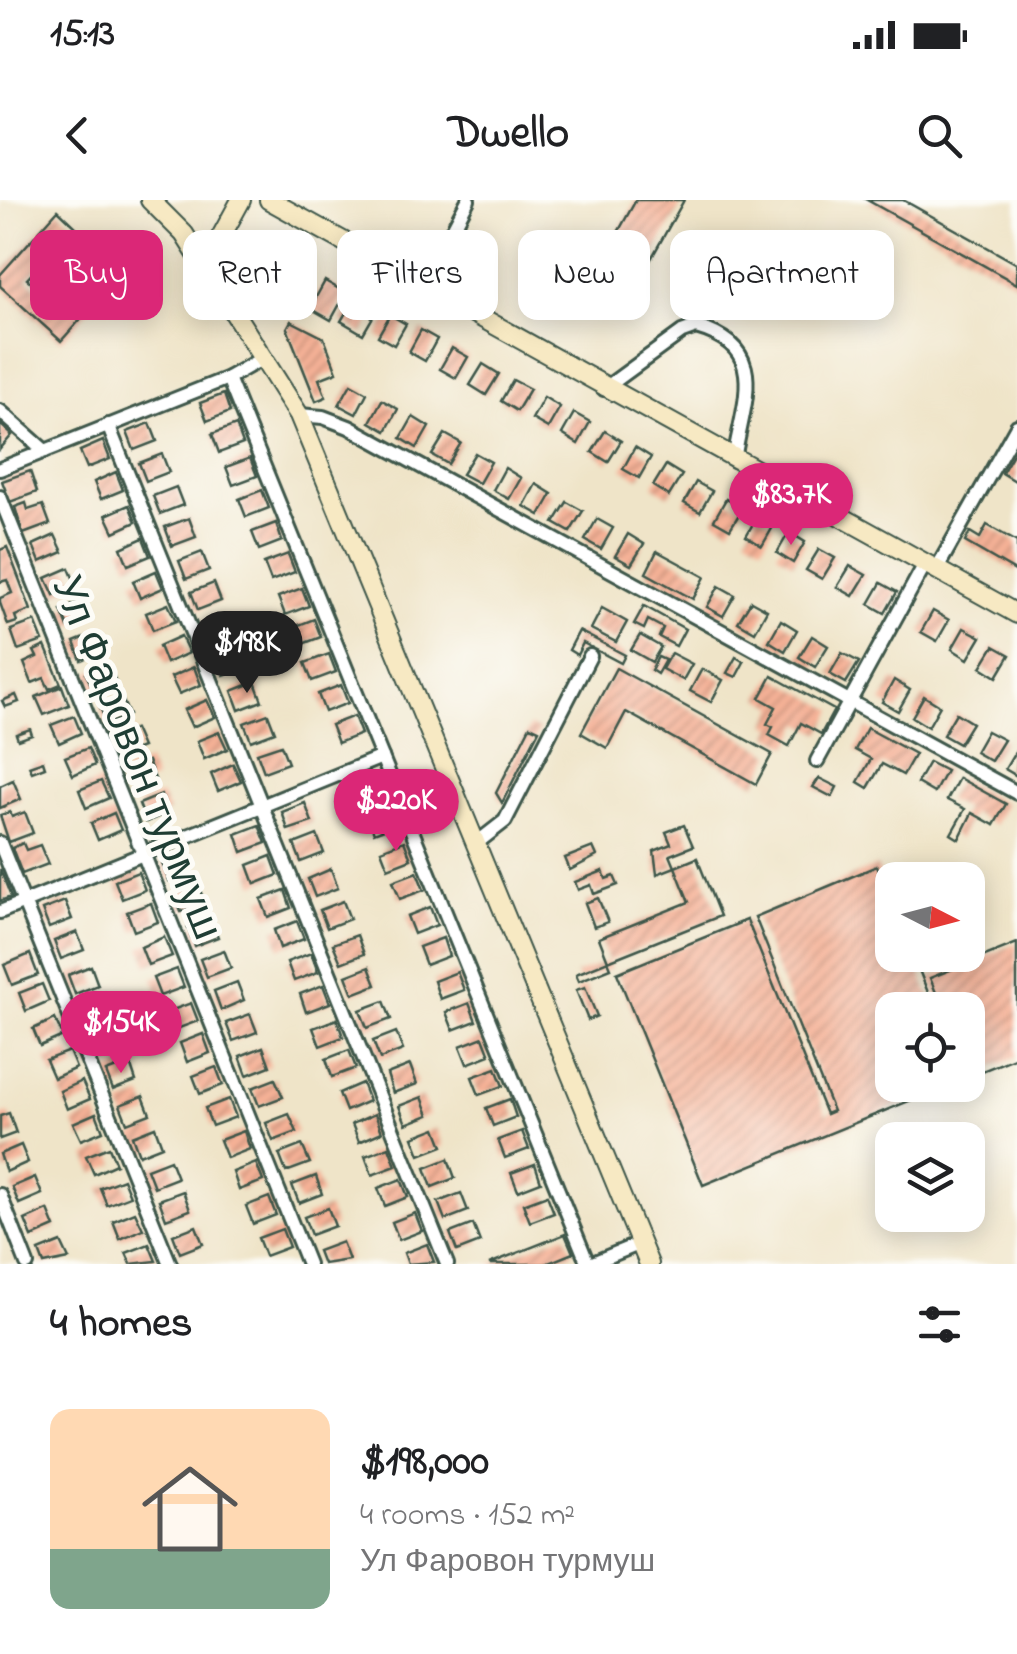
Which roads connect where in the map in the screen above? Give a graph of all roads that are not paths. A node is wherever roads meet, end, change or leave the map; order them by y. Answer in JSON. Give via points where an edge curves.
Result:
{"nodes":[{"id":1,"x":150,"y":200,"type":"edge"},
{"id":2,"x":241,"y":200,"type":"edge"},
{"id":3,"x":269,"y":200,"type":"edge"},
{"id":4,"x":468,"y":200,"type":"edge"},
{"id":5,"x":225,"y":230,"type":"edge"},
{"id":6,"x":452,"y":230,"type":"edge"},
{"id":7,"x":183,"y":233,"type":"edge"},
{"id":8,"x":337,"y":238,"type":"edge"},
{"id":9,"x":239,"y":320,"type":"edge"},
{"id":10,"x":483,"y":320,"type":"edge"},
{"id":11,"x":263,"y":358,"type":"junction"},
{"id":12,"x":228,"y":378,"type":"junction"},
{"id":13,"x":604,"y":388,"type":"junction"},
{"id":14,"x":0,"y":411,"type":"edge"},
{"id":15,"x":298,"y":415,"type":"junction"},
{"id":16,"x":108,"y":426,"type":"junction"},
{"id":17,"x":1016,"y":430,"type":"edge"},
{"id":18,"x":45,"y":451,"type":"junction"},
{"id":19,"x":734,"y":460,"type":"junction"},
{"id":20,"x":0,"y":469,"type":"edge"},
{"id":21,"x":0,"y":497,"type":"edge"},
{"id":22,"x":931,"y":568,"type":"junction"},
{"id":23,"x":1017,"y":614,"type":"edge"},
{"id":24,"x":590,"y":656,"type":"dead end"},
{"id":25,"x":852,"y":702,"type":"junction"},
{"id":26,"x":382,"y":757,"type":"junction"},
{"id":27,"x":817,"y":760,"type":"dead end"},
{"id":28,"x":1017,"y":793,"type":"edge"},
{"id":29,"x":262,"y":806,"type":"junction"},
{"id":30,"x":478,"y":842,"type":"junction"},
{"id":31,"x":0,"y":843,"type":"edge"},
{"id":32,"x":143,"y":854,"type":"junction"},
{"id":33,"x":24,"y":902,"type":"junction"},
{"id":34,"x":0,"y":912,"type":"edge"},
{"id":35,"x":0,"y":1196,"type":"edge"},
{"id":36,"x":640,"y":1242,"type":"junction"},
{"id":37,"x":28,"y":1264,"type":"edge"},
{"id":38,"x":170,"y":1264,"type":"edge"},
{"id":39,"x":308,"y":1264,"type":"edge"},
{"id":40,"x":447,"y":1264,"type":"edge"},
{"id":41,"x":589,"y":1264,"type":"edge"},
{"id":42,"x":649,"y":1264,"type":"edge"}],
"edges":[{"from":1,"to":7,"type":"main road"},
{"from":2,"to":5,"type":"main road"},
{"from":3,"to":8,"type":"main road"},
{"from":4,"to":6,"type":"street"},
{"from":9,"to":11,"type":"main road"},
{"from":10,"to":13,"type":"main road"},
{"from":11,"to":12,"type":"street"},
{"from":11,"to":15,"type":"main road"},
{"from":12,"to":16,"type":"street"},
{"from":12,"to":26,"type":"street"},
{"from":13,"to":19,"type":"main road"},
{"from":13,"to":19,"type":"street","via":[[696,327],[735,345],[748,368]]},
{"from":14,"to":18,"type":"street"},
{"from":15,"to":25,"type":"street","via":[[349,427]]},
{"from":15,"to":30,"type":"main road"},
{"from":16,"to":18,"type":"street"},
{"from":16,"to":29,"type":"street"},
{"from":17,"to":22,"type":"street"},
{"from":18,"to":20,"type":"street"},
{"from":19,"to":22,"type":"main road"},
{"from":21,"to":32,"type":"street","name":"Ул Фаровон турмуш"},
{"from":22,"to":23,"type":"main road"},
{"from":22,"to":25,"type":"street"},
{"from":24,"to":30,"type":"street","via":[[506,821]]},
{"from":25,"to":27,"type":"street"},
{"from":25,"to":28,"type":"street"},
{"from":26,"to":29,"type":"street"},
{"from":26,"to":41,"type":"street"},
{"from":29,"to":32,"type":"street"},
{"from":29,"to":40,"type":"street"},
{"from":30,"to":36,"type":"main road"},
{"from":31,"to":33,"type":"street"},
{"from":32,"to":33,"type":"street"},
{"from":32,"to":39,"type":"street","name":"Ул Фаровон турмуш"},
{"from":33,"to":34,"type":"street"},
{"from":33,"to":38,"type":"street"},
{"from":35,"to":37,"type":"street"},
{"from":36,"to":41,"type":"street"},
{"from":36,"to":42,"type":"main road"}]}
